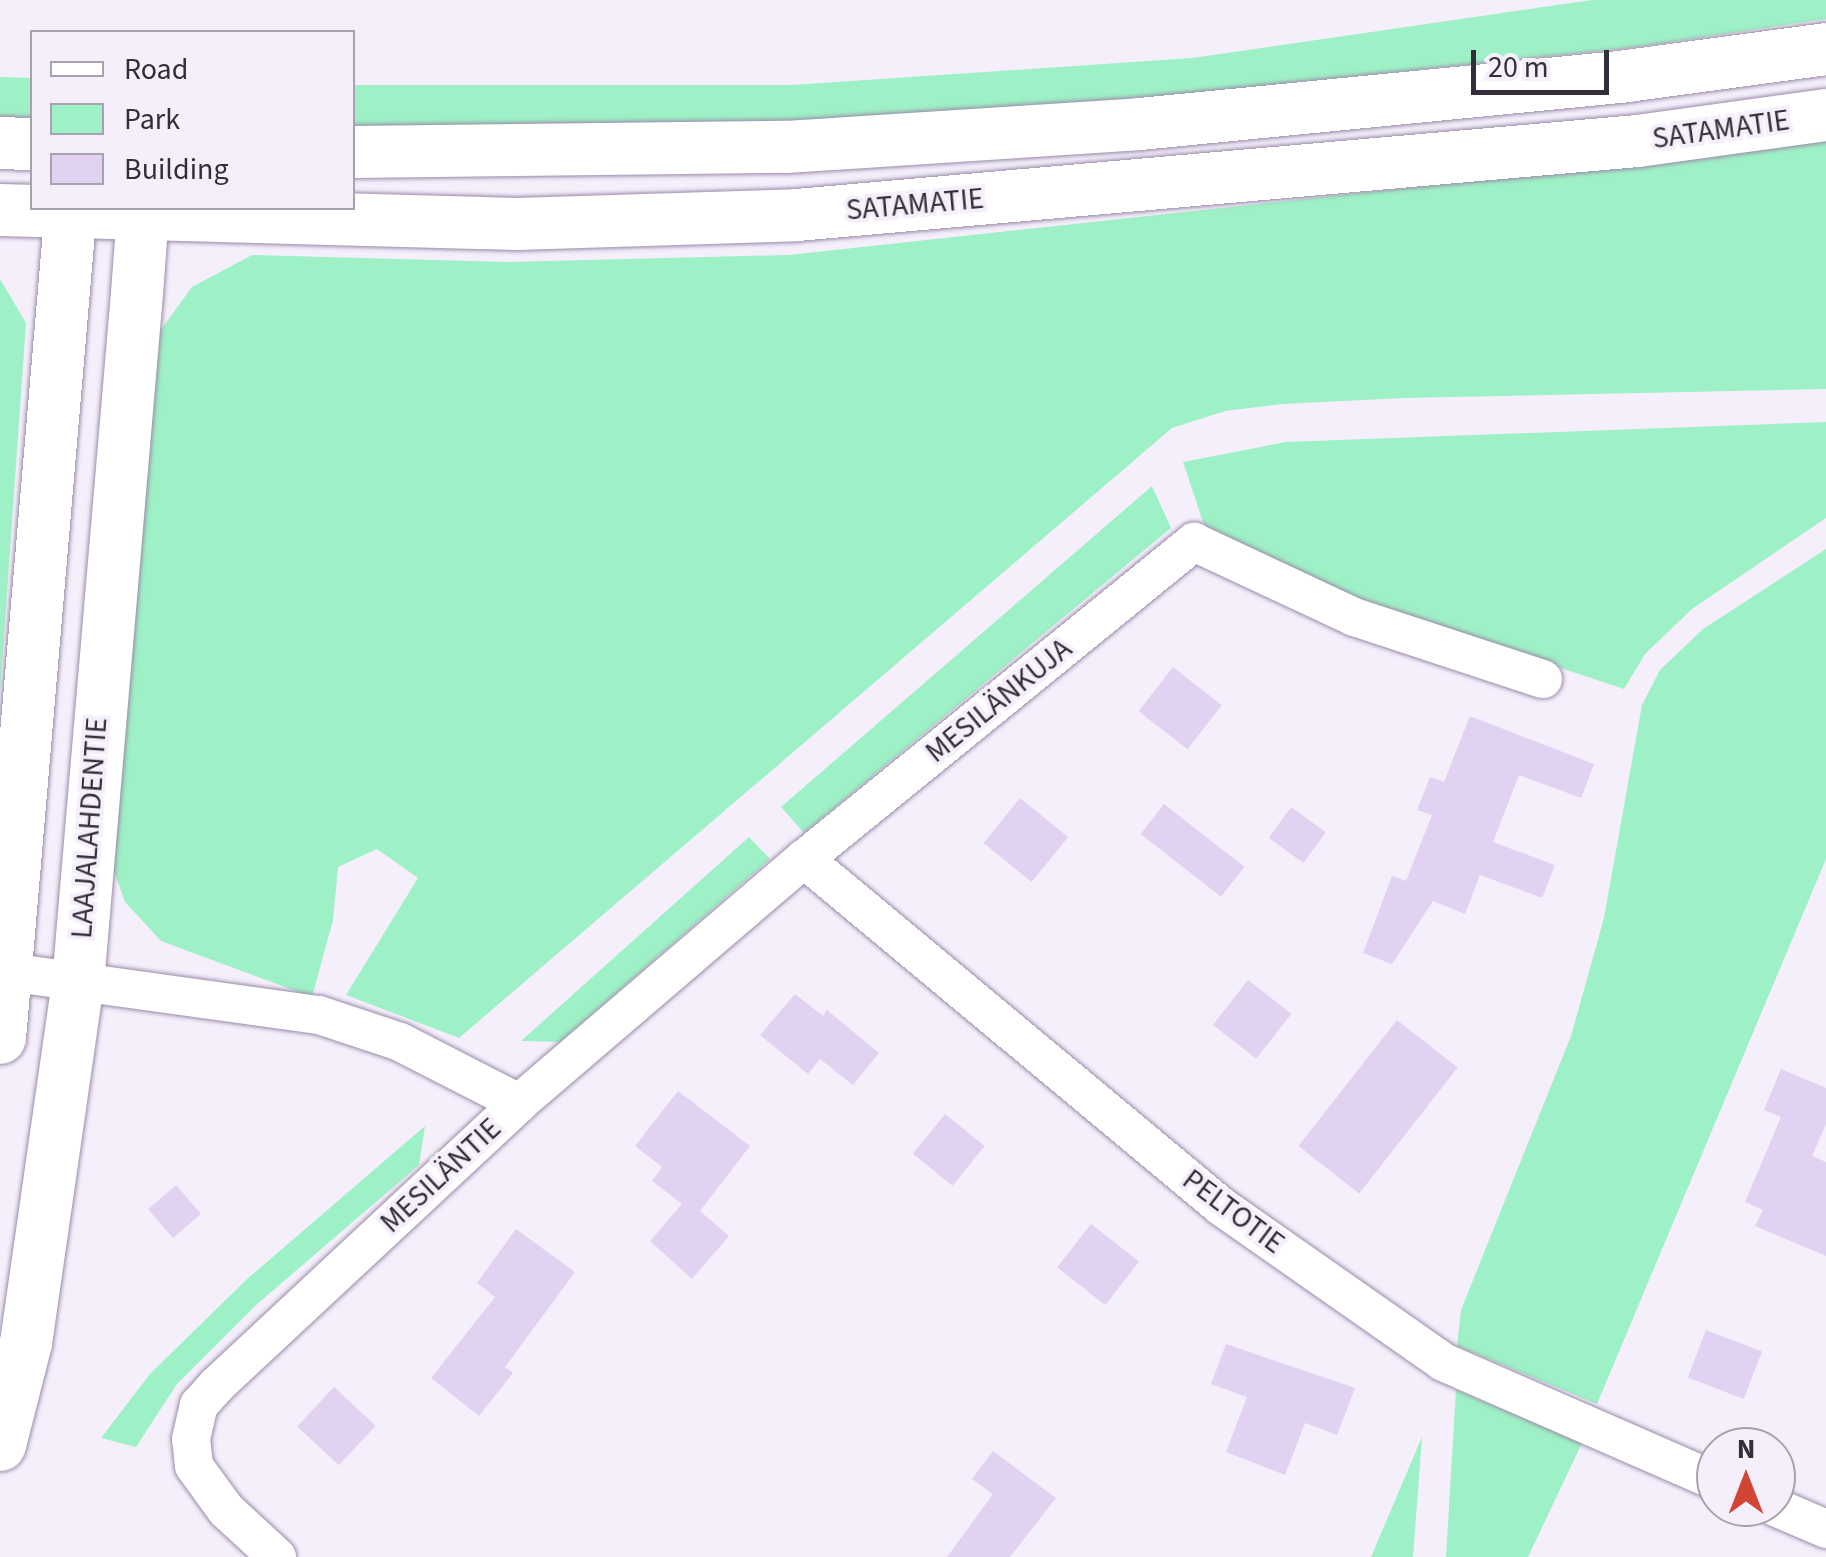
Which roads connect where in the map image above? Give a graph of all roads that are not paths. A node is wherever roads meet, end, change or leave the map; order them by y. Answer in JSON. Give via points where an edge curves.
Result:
{"nodes":[{"id":1,"x":1826,"y":49,"type":"edge"},
{"id":2,"x":1826,"y":115,"type":"edge"},
{"id":3,"x":0,"y":143,"type":"edge"},
{"id":4,"x":30,"y":144,"type":"edge"},
{"id":5,"x":355,"y":152,"type":"edge"},
{"id":6,"x":0,"y":210,"type":"edge"},
{"id":7,"x":70,"y":210,"type":"edge"},
{"id":8,"x":141,"y":210,"type":"edge"},
{"id":9,"x":1542,"y":679,"type":"dead end"},
{"id":10,"x":804,"y":859,"type":"junction"},
{"id":11,"x":8,"y":972,"type":"junction"},
{"id":12,"x":78,"y":983,"type":"junction"},
{"id":13,"x":0,"y":1038,"type":"edge"},
{"id":14,"x":519,"y":1103,"type":"junction"},
{"id":15,"x":0,"y":1445,"type":"edge"},
{"id":16,"x":1696,"y":1472,"type":"edge"},
{"id":17,"x":1796,"y":1516,"type":"edge"},
{"id":18,"x":1826,"y":1529,"type":"edge"},
{"id":19,"x":277,"y":1557,"type":"edge"}],
"edges":[{"from":1,"to":5,"type":"main road","via":[[1627,76],[1140,124],[786,148]]},
{"from":2,"to":8,"type":"main road","name":"SATAMATIE","via":[[1638,142],[797,215],[517,224]]},
{"from":3,"to":4,"type":"main road"},
{"from":6,"to":7,"type":"main road","name":"SATAMATIE"},
{"from":7,"to":8,"type":"main road","name":"SATAMATIE"},
{"from":7,"to":11,"type":"main road"},
{"from":8,"to":12,"type":"main road","name":"LAAJALAHDENTIE"},
{"from":9,"to":10,"type":"street","name":"MESILÄNKUJA","via":[[1354,617],[1194,542]]},
{"from":10,"to":14,"type":"street","name":"MESILÄNKUJA"},
{"from":10,"to":16,"type":"street","name":"PELTOTIE","via":[[1222,1207],[1442,1362]]},
{"from":11,"to":12,"type":"street","name":"MESILÄNTIE"},
{"from":11,"to":13,"type":"main road"},
{"from":12,"to":14,"type":"street","name":"MESILÄNTIE","via":[[319,1015],[400,1042]]},
{"from":12,"to":15,"type":"main road","name":"LAAJALAHDENTIE","via":[[29,1323]]},
{"from":14,"to":19,"type":"street","name":"MESILÄNTIE","via":[[199,1405],[190,1439],[194,1466],[226,1510]]},
{"from":17,"to":18,"type":"street"}]}
